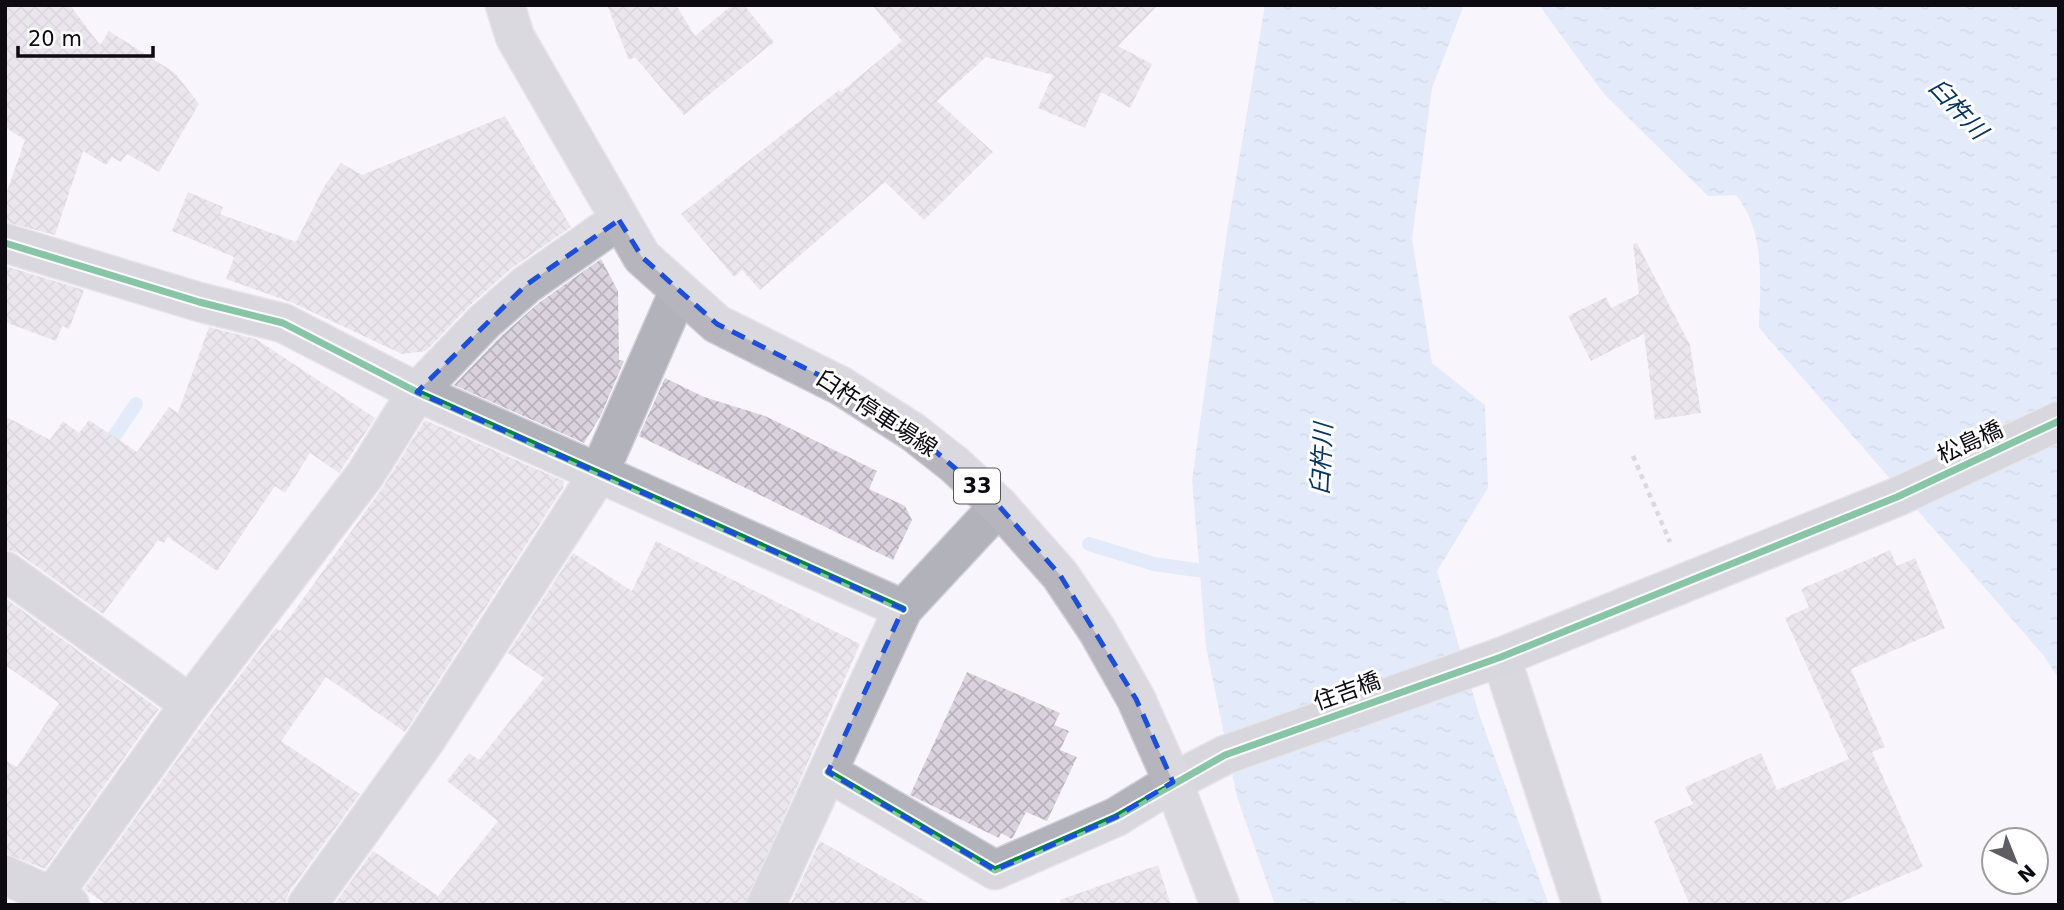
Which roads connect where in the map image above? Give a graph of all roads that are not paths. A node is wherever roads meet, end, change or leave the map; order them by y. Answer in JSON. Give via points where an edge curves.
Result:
{"nodes":[{"id":1,"x":505,"y":5,"type":"edge"},
{"id":2,"x":618,"y":220,"type":"junction"},
{"id":3,"x":5,"y":243,"type":"edge"},
{"id":4,"x":679,"y":291,"type":"junction"},
{"id":5,"x":418,"y":392,"type":"junction"},
{"id":6,"x":2059,"y":421,"type":"edge"},
{"id":7,"x":599,"y":473,"type":"junction"},
{"id":8,"x":999,"y":506,"type":"junction"},
{"id":9,"x":5,"y":571,"type":"edge"},
{"id":10,"x":903,"y":609,"type":"junction"},
{"id":11,"x":1492,"y":660,"type":"junction"},
{"id":12,"x":190,"y":704,"type":"junction"},
{"id":13,"x":828,"y":772,"type":"junction"},
{"id":14,"x":1173,"y":782,"type":"junction"},
{"id":15,"x":7,"y":879,"type":"edge"},
{"id":16,"x":61,"y":900,"type":"edge"},
{"id":17,"x":307,"y":905,"type":"edge"},
{"id":18,"x":766,"y":905,"type":"edge"},
{"id":19,"x":1220,"y":905,"type":"edge"},
{"id":20,"x":1582,"y":905,"type":"edge"}],
"edges":[{"from":1,"to":2,"type":"main road","name":"臼杵停車場線","number":"33","via":[[515,37]]},
{"from":2,"to":4,"type":"main road","name":"臼杵停車場線","number":"33","via":[[642,257]]},
{"from":2,"to":5,"type":"street","via":[[526,285]]},
{"from":3,"to":5,"type":"street","via":[[283,323]]},
{"from":4,"to":7,"type":"street"},
{"from":4,"to":8,"type":"main road","name":"臼杵停車場線","number":"33","via":[[717,324],[841,386],[914,432]]},
{"from":5,"to":7,"type":"street"},
{"from":5,"to":12,"type":"street","via":[[365,475]]},
{"from":6,"to":11,"type":"street","name":"松島橋","via":[[1897,497]]},
{"from":7,"to":10,"type":"street"},
{"from":7,"to":17,"type":"street","via":[[425,741]]},
{"from":8,"to":10,"type":"street"},
{"from":8,"to":14,"type":"main road","name":"臼杵停車場線","number":"33","via":[[1060,575],[1097,630],[1136,699]]},
{"from":9,"to":12,"type":"street"},
{"from":10,"to":13,"type":"street"},
{"from":11,"to":14,"type":"street","name":"住吉橋","via":[[1224,755]]},
{"from":11,"to":20,"type":"street"},
{"from":12,"to":16,"type":"street"},
{"from":13,"to":14,"type":"street","via":[[995,870],[1116,817]]},
{"from":13,"to":18,"type":"street"},
{"from":14,"to":19,"type":"main road","name":"臼杵停車場線","number":"33"},
{"from":15,"to":16,"type":"street"}]}
